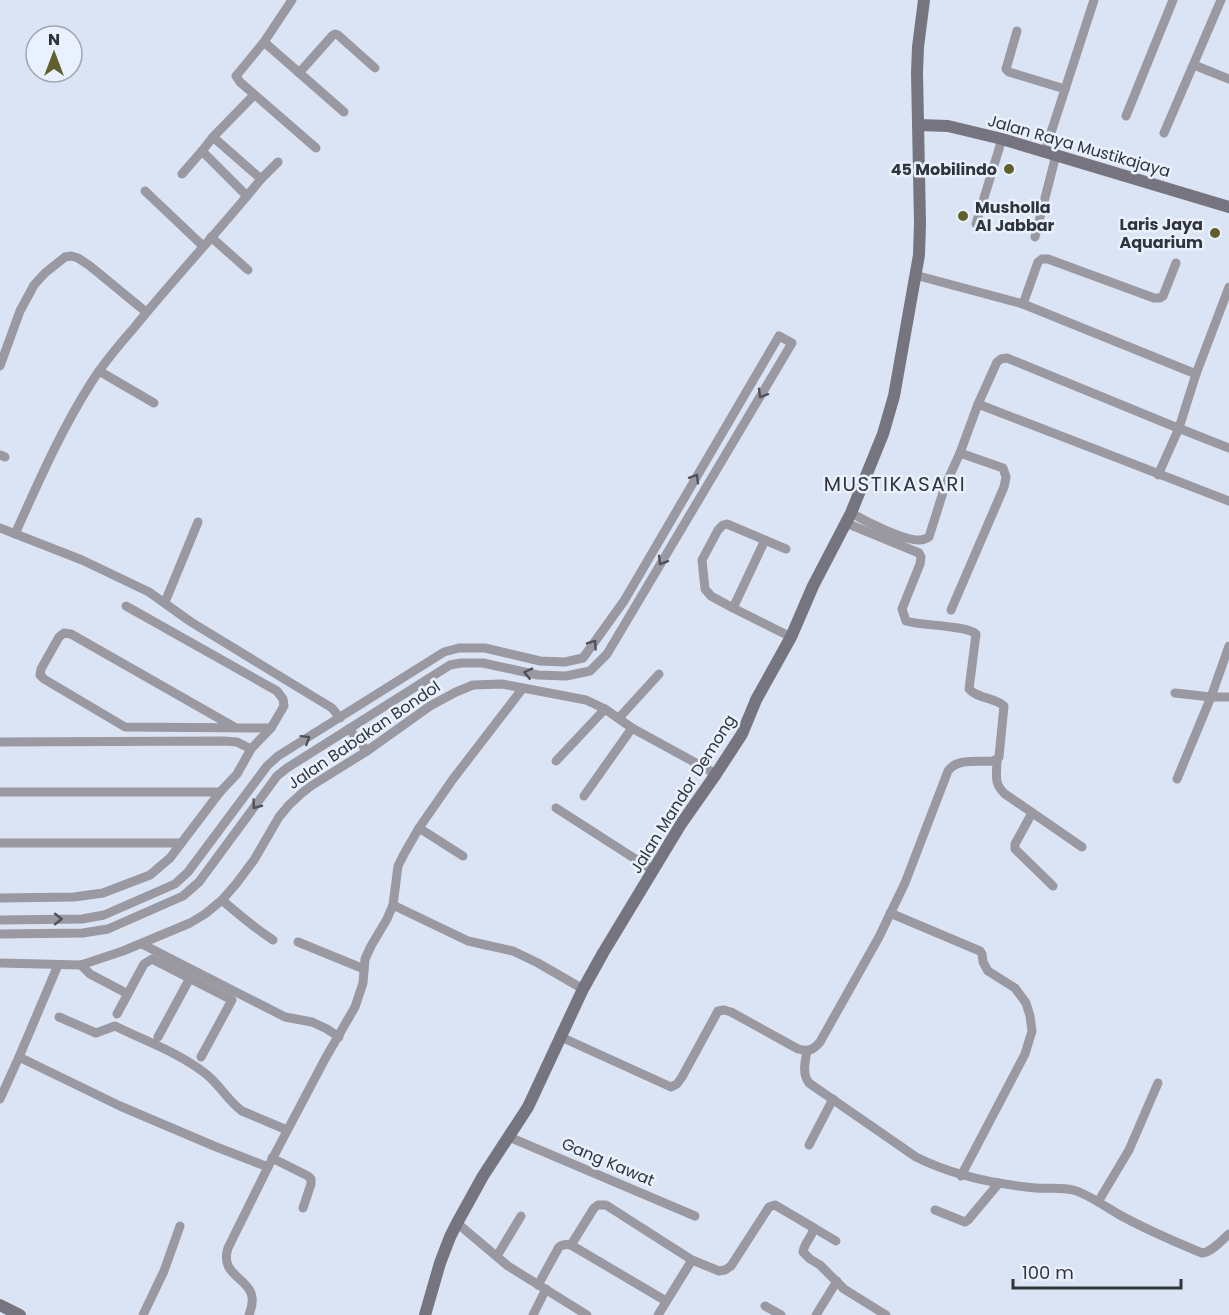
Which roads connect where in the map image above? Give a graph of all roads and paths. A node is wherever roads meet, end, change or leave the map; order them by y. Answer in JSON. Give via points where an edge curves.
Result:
{"nodes":[{"id":1,"x":292,"y":0,"type":"edge"},
{"id":2,"x":924,"y":0,"type":"edge"},
{"id":3,"x":1094,"y":0,"type":"edge"},
{"id":4,"x":1173,"y":0,"type":"edge"},
{"id":5,"x":1221,"y":0,"type":"edge"},
{"id":6,"x":1017,"y":31,"type":"dead end"},
{"id":7,"x":264,"y":42,"type":"junction"},
{"id":8,"x":1194,"y":65,"type":"junction"},
{"id":9,"x":375,"y":68,"type":"dead end"},
{"id":10,"x":299,"y":73,"type":"junction"},
{"id":11,"x":1229,"y":79,"type":"edge"},
{"id":12,"x":1065,"y":89,"type":"junction"},
{"id":13,"x":254,"y":95,"type":"junction"},
{"id":14,"x":344,"y":112,"type":"dead end"},
{"id":15,"x":1126,"y":116,"type":"dead end"},
{"id":16,"x":918,"y":125,"type":"junction"},
{"id":17,"x":1164,"y":133,"type":"dead end"},
{"id":18,"x":213,"y":137,"type":"junction"},
{"id":19,"x":1002,"y":139,"type":"junction"},
{"id":20,"x":316,"y":148,"type":"dead end"},
{"id":21,"x":202,"y":151,"type":"junction"},
{"id":22,"x":1051,"y":153,"type":"junction"},
{"id":23,"x":278,"y":162,"type":"dead end"},
{"id":24,"x":182,"y":174,"type":"dead end"},
{"id":25,"x":261,"y":179,"type":"junction"},
{"id":26,"x":145,"y":191,"type":"dead end"},
{"id":27,"x":247,"y":196,"type":"junction"},
{"id":28,"x":1229,"y":207,"type":"edge"},
{"id":29,"x":976,"y":224,"type":"dead end"},
{"id":30,"x":211,"y":237,"type":"junction"},
{"id":31,"x":1035,"y":237,"type":"dead end"},
{"id":32,"x":203,"y":246,"type":"junction"},
{"id":33,"x":1176,"y":263,"type":"dead end"},
{"id":34,"x":248,"y":270,"type":"dead end"},
{"id":35,"x":915,"y":275,"type":"junction"},
{"id":36,"x":1229,"y":287,"type":"edge"},
{"id":37,"x":1023,"y":304,"type":"junction"},
{"id":38,"x":146,"y":312,"type":"junction"},
{"id":39,"x":3,"y":347,"type":"edge"},
{"id":40,"x":0,"y":366,"type":"edge"},
{"id":41,"x":99,"y":371,"type":"junction"},
{"id":42,"x":1196,"y":374,"type":"junction"},
{"id":43,"x":154,"y":403,"type":"dead end"},
{"id":44,"x":978,"y":404,"type":"junction"},
{"id":45,"x":1179,"y":428,"type":"junction"},
{"id":46,"x":1229,"y":448,"type":"edge"},
{"id":47,"x":960,"y":453,"type":"junction"},
{"id":48,"x":1158,"y":474,"type":"junction"},
{"id":49,"x":1229,"y":501,"type":"edge"},
{"id":50,"x":848,"y":518,"type":"junction"},
{"id":51,"x":198,"y":522,"type":"dead end"},
{"id":52,"x":0,"y":528,"type":"edge"},
{"id":53,"x":15,"y":534,"type":"junction"},
{"id":54,"x":765,"y":540,"type":"junction"},
{"id":55,"x":786,"y":549,"type":"dead end"},
{"id":56,"x":624,"y":601,"type":"junction"},
{"id":57,"x":165,"y":602,"type":"junction"},
{"id":58,"x":126,"y":606,"type":"dead end"},
{"id":59,"x":634,"y":608,"type":"junction"},
{"id":60,"x":733,"y":608,"type":"junction"},
{"id":61,"x":951,"y":610,"type":"dead end"},
{"id":62,"x":791,"y":636,"type":"junction"},
{"id":63,"x":1229,"y":646,"type":"edge"},
{"id":64,"x":659,"y":674,"type":"dead end"},
{"id":65,"x":523,"y":688,"type":"junction"},
{"id":66,"x":1175,"y":693,"type":"dead end"},
{"id":67,"x":1211,"y":697,"type":"junction"},
{"id":68,"x":1229,"y":697,"type":"edge"},
{"id":69,"x":605,"y":709,"type":"junction"},
{"id":70,"x":340,"y":718,"type":"junction"},
{"id":71,"x":619,"y":718,"type":"junction"},
{"id":72,"x":125,"y":727,"type":"junction"},
{"id":73,"x":236,"y":728,"type":"junction"},
{"id":74,"x":271,"y":728,"type":"junction"},
{"id":75,"x":632,"y":728,"type":"junction"},
{"id":76,"x":349,"y":729,"type":"junction"},
{"id":77,"x":125,"y":741,"type":"junction"},
{"id":78,"x":0,"y":742,"type":"edge"},
{"id":79,"x":251,"y":749,"type":"junction"},
{"id":80,"x":367,"y":751,"type":"junction"},
{"id":81,"x":998,"y":759,"type":"junction"},
{"id":82,"x":556,"y":761,"type":"dead end"},
{"id":83,"x":716,"y":774,"type":"junction"},
{"id":84,"x":1177,"y":779,"type":"dead end"},
{"id":85,"x":0,"y":792,"type":"edge"},
{"id":86,"x":220,"y":792,"type":"junction"},
{"id":87,"x":584,"y":796,"type":"dead end"},
{"id":88,"x":556,"y":808,"type":"dead end"},
{"id":89,"x":1032,"y":813,"type":"junction"},
{"id":90,"x":419,"y":828,"type":"junction"},
{"id":91,"x":0,"y":843,"type":"edge"},
{"id":92,"x":181,"y":843,"type":"junction"},
{"id":93,"x":1082,"y":847,"type":"dead end"},
{"id":94,"x":463,"y":856,"type":"dead end"},
{"id":95,"x":193,"y":865,"type":"junction"},
{"id":96,"x":654,"y":871,"type":"junction"},
{"id":97,"x":205,"y":873,"type":"junction"},
{"id":98,"x":1053,"y":886,"type":"dead end"},
{"id":99,"x":0,"y":898,"type":"edge"},
{"id":100,"x":222,"y":900,"type":"junction"},
{"id":101,"x":393,"y":905,"type":"junction"},
{"id":102,"x":890,"y":913,"type":"junction"},
{"id":103,"x":28,"y":919,"type":"junction"},
{"id":104,"x":0,"y":920,"type":"edge"},
{"id":105,"x":0,"y":934,"type":"edge"},
{"id":106,"x":28,"y":934,"type":"junction"},
{"id":107,"x":273,"y":940,"type":"dead end"},
{"id":108,"x":298,"y":942,"type":"dead end"},
{"id":109,"x":142,"y":944,"type":"junction"},
{"id":110,"x":0,"y":963,"type":"edge"},
{"id":111,"x":58,"y":965,"type":"junction"},
{"id":112,"x":81,"y":965,"type":"junction"},
{"id":113,"x":364,"y":969,"type":"junction"},
{"id":114,"x":190,"y":978,"type":"junction"},
{"id":115,"x":583,"y":989,"type":"junction"},
{"id":116,"x":128,"y":994,"type":"junction"},
{"id":117,"x":117,"y":1014,"type":"dead end"},
{"id":118,"x":59,"y":1017,"type":"dead end"},
{"id":119,"x":158,"y":1037,"type":"dead end"},
{"id":120,"x":339,"y":1037,"type":"junction"},
{"id":121,"x":561,"y":1037,"type":"junction"},
{"id":122,"x":807,"y":1051,"type":"junction"},
{"id":123,"x":19,"y":1057,"type":"junction"},
{"id":124,"x":201,"y":1057,"type":"dead end"},
{"id":125,"x":1158,"y":1083,"type":"dead end"},
{"id":126,"x":0,"y":1099,"type":"edge"},
{"id":127,"x":833,"y":1099,"type":"junction"},
{"id":128,"x":287,"y":1130,"type":"junction"},
{"id":129,"x":509,"y":1137,"type":"junction"},
{"id":130,"x":809,"y":1145,"type":"dead end"},
{"id":131,"x":270,"y":1163,"type":"junction"},
{"id":132,"x":961,"y":1176,"type":"junction"},
{"id":133,"x":999,"y":1183,"type":"junction"},
{"id":134,"x":1098,"y":1203,"type":"junction"},
{"id":135,"x":303,"y":1208,"type":"dead end"},
{"id":136,"x":935,"y":1210,"type":"dead end"},
{"id":137,"x":520,"y":1216,"type":"dead end"},
{"id":138,"x":694,"y":1216,"type":"dead end"},
{"id":139,"x":457,"y":1223,"type":"junction"},
{"id":140,"x":180,"y":1226,"type":"dead end"},
{"id":141,"x":814,"y":1228,"type":"junction"},
{"id":142,"x":1229,"y":1234,"type":"edge"},
{"id":143,"x":836,"y":1241,"type":"dead end"},
{"id":144,"x":571,"y":1245,"type":"junction"},
{"id":145,"x":496,"y":1256,"type":"junction"},
{"id":146,"x":692,"y":1260,"type":"junction"},
{"id":147,"x":837,"y":1281,"type":"junction"},
{"id":148,"x":542,"y":1287,"type":"junction"},
{"id":149,"x":666,"y":1301,"type":"junction"},
{"id":150,"x":0,"y":1305,"type":"edge"},
{"id":151,"x":765,"y":1306,"type":"dead end"},
{"id":152,"x":20,"y":1315,"type":"edge"},
{"id":153,"x":143,"y":1315,"type":"edge"},
{"id":154,"x":249,"y":1315,"type":"edge"},
{"id":155,"x":425,"y":1315,"type":"edge"},
{"id":156,"x":533,"y":1315,"type":"edge"},
{"id":157,"x":587,"y":1315,"type":"edge"},
{"id":158,"x":658,"y":1315,"type":"edge"},
{"id":159,"x":781,"y":1315,"type":"edge"},
{"id":160,"x":816,"y":1315,"type":"edge"},
{"id":161,"x":886,"y":1315,"type":"edge"}],
"edges":[{"from":1,"to":7,"type":"street"},
{"from":2,"to":16,"type":"main road","name":"Jalan Mandor Demong","via":[[918,48]]},
{"from":3,"to":12,"type":"street"},
{"from":4,"to":15,"type":"street"},
{"from":5,"to":8,"type":"street"},
{"from":6,"to":12,"type":"street","via":[[1006,69]]},
{"from":7,"to":10,"type":"street"},
{"from":7,"to":13,"type":"street","via":[[236,76]]},
{"from":8,"to":11,"type":"street"},
{"from":8,"to":17,"type":"street"},
{"from":9,"to":10,"type":"street","via":[[335,34]]},
{"from":10,"to":14,"type":"street"},
{"from":12,"to":22,"type":"street"},
{"from":13,"to":18,"type":"street"},
{"from":13,"to":20,"type":"street"},
{"from":16,"to":19,"type":"main road","name":"Jalan Raya Mustikajaya","via":[[948,126]]},
{"from":16,"to":35,"type":"main road","name":"Jalan Mandor Demong","via":[[920,222]]},
{"from":18,"to":21,"type":"street"},
{"from":18,"to":25,"type":"street"},
{"from":19,"to":22,"type":"main road","name":"Jalan Raya Mustikajaya"},
{"from":19,"to":29,"type":"street"},
{"from":21,"to":24,"type":"street"},
{"from":21,"to":27,"type":"street"},
{"from":22,"to":28,"type":"main road","name":"Jalan Raya Mustikajaya"},
{"from":22,"to":31,"type":"street"},
{"from":23,"to":25,"type":"street"},
{"from":25,"to":27,"type":"street"},
{"from":26,"to":32,"type":"street"},
{"from":27,"to":30,"type":"street"},
{"from":30,"to":32,"type":"street"},
{"from":30,"to":34,"type":"street"},
{"from":32,"to":38,"type":"street"},
{"from":33,"to":37,"type":"street","via":[[1162,296],[1154,298],[1042,259]]},
{"from":35,"to":37,"type":"street"},
{"from":35,"to":50,"type":"main road","name":"Jalan Mandor Demong","via":[[889,416]]},
{"from":36,"to":42,"type":"street"},
{"from":37,"to":42,"type":"street"},
{"from":38,"to":39,"type":"street","via":[[90,266],[78,258],[65,257],[34,285]]},
{"from":38,"to":41,"type":"street"},
{"from":39,"to":40,"type":"street"},
{"from":41,"to":43,"type":"street"},
{"from":41,"to":53,"type":"street","via":[[65,428]]},
{"from":42,"to":45,"type":"street"},
{"from":44,"to":45,"type":"street","via":[[997,362],[1007,358]]},
{"from":44,"to":47,"type":"street"},
{"from":44,"to":48,"type":"street"},
{"from":45,"to":46,"type":"street"},
{"from":45,"to":48,"type":"street"},
{"from":47,"to":50,"type":"street","via":[[929,537],[924,540]]},
{"from":47,"to":61,"type":"street","via":[[1003,468],[1006,477]]},
{"from":48,"to":49,"type":"street"},
{"from":50,"to":62,"type":"main road","name":"Jalan Mandor Demong"},
{"from":50,"to":81,"type":"street","via":[[919,553],[920,564],[902,609],[906,621],[976,634],[969,689],[1004,706]]},
{"from":51,"to":57,"type":"street"},
{"from":52,"to":53,"type":"street"},
{"from":53,"to":57,"type":"street","via":[[130,581]]},
{"from":54,"to":55,"type":"street"},
{"from":54,"to":60,"type":"street"},
{"from":54,"to":60,"type":"street","via":[[723,525],[702,560],[705,590]]},
{"from":56,"to":59,"type":"street"},
{"from":56,"to":59,"type":"street","one_way":true,"via":[[779,336],[792,343]]},
{"from":70,"to":56,"type":"street","one_way":true,"via":[[444,652],[459,648],[485,648],[540,661],[583,658]]},
{"from":57,"to":70,"type":"street","via":[[190,622],[332,708]]},
{"from":58,"to":74,"type":"street","via":[[277,691],[284,706]]},
{"from":59,"to":76,"type":"street","one_way":true,"via":[[607,654],[591,671],[567,676],[538,675],[483,663],[450,665]]},
{"from":60,"to":62,"type":"street"},
{"from":62,"to":83,"type":"main road","name":"Jalan Mandor Demong","via":[[742,734]]},
{"from":63,"to":67,"type":"street"},
{"from":64,"to":71,"type":"street"},
{"from":65,"to":69,"type":"street","name":"Jalan Babakan Bondol","via":[[579,698]]},
{"from":65,"to":80,"type":"street","name":"Jalan Babakan Bondol","via":[[473,685],[416,715]]},
{"from":65,"to":90,"type":"street"},
{"from":66,"to":67,"type":"street"},
{"from":67,"to":68,"type":"street"},
{"from":67,"to":84,"type":"street"},
{"from":69,"to":71,"type":"street","name":"Jalan Babakan Bondol"},
{"from":69,"to":82,"type":"street"},
{"from":95,"to":70,"type":"street","one_way":true,"via":[[267,766]]},
{"from":71,"to":75,"type":"street","name":"Jalan Babakan Bondol"},
{"from":72,"to":73,"type":"street"},
{"from":72,"to":73,"type":"street","via":[[40,675],[59,636],[71,634]]},
{"from":72,"to":77,"type":"street"},
{"from":73,"to":74,"type":"street"},
{"from":74,"to":79,"type":"street"},
{"from":75,"to":83,"type":"street","name":"Jalan Babakan Bondol"},
{"from":75,"to":87,"type":"street"},
{"from":76,"to":80,"type":"street"},
{"from":76,"to":97,"type":"street","one_way":true,"via":[[278,776]]},
{"from":77,"to":78,"type":"street"},
{"from":77,"to":79,"type":"street","via":[[224,741]]},
{"from":79,"to":86,"type":"street","via":[[237,774]]},
{"from":80,"to":100,"type":"street","name":"Jalan Babakan Bondol","via":[[311,786],[289,805],[254,860]]},
{"from":81,"to":89,"type":"street","via":[[998,787]]},
{"from":81,"to":102,"type":"street","via":[[951,765]]},
{"from":83,"to":96,"type":"main road","name":"Jalan Mandor Demong"},
{"from":85,"to":86,"type":"street"},
{"from":86,"to":92,"type":"street"},
{"from":88,"to":96,"type":"street"},
{"from":89,"to":93,"type":"street"},
{"from":89,"to":98,"type":"street","via":[[1015,849]]},
{"from":90,"to":94,"type":"street"},
{"from":90,"to":101,"type":"street","via":[[398,866]]},
{"from":91,"to":92,"type":"street"},
{"from":92,"to":99,"type":"street","via":[[150,875],[104,893]]},
{"from":95,"to":97,"type":"street"},
{"from":103,"to":95,"type":"street","one_way":true,"via":[[104,915],[175,884]]},
{"from":96,"to":115,"type":"main road","name":"Jalan Mandor Demong"},
{"from":97,"to":106,"type":"street","via":[[183,896],[108,929]]},
{"from":100,"to":107,"type":"street"},
{"from":100,"to":109,"type":"street","name":"Jalan Babakan Bondol","via":[[190,923]]},
{"from":101,"to":113,"type":"street","via":[[371,946]]},
{"from":101,"to":115,"type":"street","via":[[468,941],[513,951]]},
{"from":102,"to":122,"type":"street","via":[[820,1042]]},
{"from":102,"to":132,"type":"street","via":[[980,951],[988,971],[1015,988],[1030,1016],[1032,1031],[1025,1054]]},
{"from":103,"to":104,"type":"street"},
{"from":103,"to":106,"type":"street"},
{"from":105,"to":106,"type":"street"},
{"from":108,"to":113,"type":"street"},
{"from":109,"to":112,"type":"street","name":"Jalan Babakan Bondol"},
{"from":109,"to":120,"type":"street","via":[[285,1017],[312,1022]]},
{"from":110,"to":111,"type":"street","name":"Jalan Babakan Bondol"},
{"from":111,"to":112,"type":"street","name":"Jalan Babakan Bondol"},
{"from":111,"to":123,"type":"street"},
{"from":112,"to":116,"type":"street"},
{"from":113,"to":120,"type":"street","via":[[356,1007]]},
{"from":114,"to":116,"type":"street","via":[[152,959],[144,964]]},
{"from":114,"to":119,"type":"street"},
{"from":114,"to":124,"type":"street","via":[[232,1000]]},
{"from":115,"to":121,"type":"main road","name":"Jalan Mandor Demong"},
{"from":116,"to":117,"type":"street"},
{"from":118,"to":128,"type":"street","via":[[96,1033],[115,1026],[182,1059],[207,1075],[242,1111]]},
{"from":120,"to":128,"type":"street"},
{"from":121,"to":122,"type":"street","via":[[671,1087],[682,1077],[718,1011],[731,1012]]},
{"from":121,"to":129,"type":"main road","name":"Jalan Mandor Demong","via":[[528,1107]]},
{"from":122,"to":127,"type":"street","via":[[805,1078]]},
{"from":123,"to":126,"type":"street"},
{"from":123,"to":131,"type":"street","via":[[214,1146]]},
{"from":125,"to":134,"type":"street","via":[[1129,1150]]},
{"from":127,"to":130,"type":"street"},
{"from":127,"to":132,"type":"street","via":[[916,1157]]},
{"from":128,"to":131,"type":"street"},
{"from":129,"to":138,"type":"street","name":"Gang Kawat"},
{"from":129,"to":139,"type":"main road","name":"Jalan Mandor Demong"},
{"from":131,"to":135,"type":"street","via":[[311,1179]]},
{"from":131,"to":154,"type":"street","via":[[226,1256],[230,1270],[251,1293]]},
{"from":132,"to":133,"type":"street"},
{"from":133,"to":134,"type":"street","via":[[1075,1190]]},
{"from":133,"to":136,"type":"street","via":[[965,1222]]},
{"from":134,"to":142,"type":"street","via":[[1202,1253]]},
{"from":137,"to":145,"type":"street"},
{"from":139,"to":145,"type":"street"},
{"from":139,"to":155,"type":"main road","name":"Jalan Mandor Demong"},
{"from":140,"to":153,"type":"street"},
{"from":141,"to":143,"type":"street"},
{"from":141,"to":146,"type":"street","via":[[772,1205],[731,1266],[719,1270]]},
{"from":141,"to":147,"type":"street","via":[[803,1252]]},
{"from":144,"to":146,"type":"street","via":[[594,1208],[606,1205]]},
{"from":144,"to":148,"type":"street","via":[[559,1248]]},
{"from":144,"to":149,"type":"street"},
{"from":145,"to":148,"type":"street"},
{"from":146,"to":149,"type":"street"},
{"from":147,"to":160,"type":"street"},
{"from":147,"to":161,"type":"street","via":[[850,1294]]},
{"from":148,"to":156,"type":"street"},
{"from":148,"to":157,"type":"street"},
{"from":149,"to":158,"type":"street"},
{"from":150,"to":152,"type":"main road"},
{"from":151,"to":159,"type":"street"}]}
